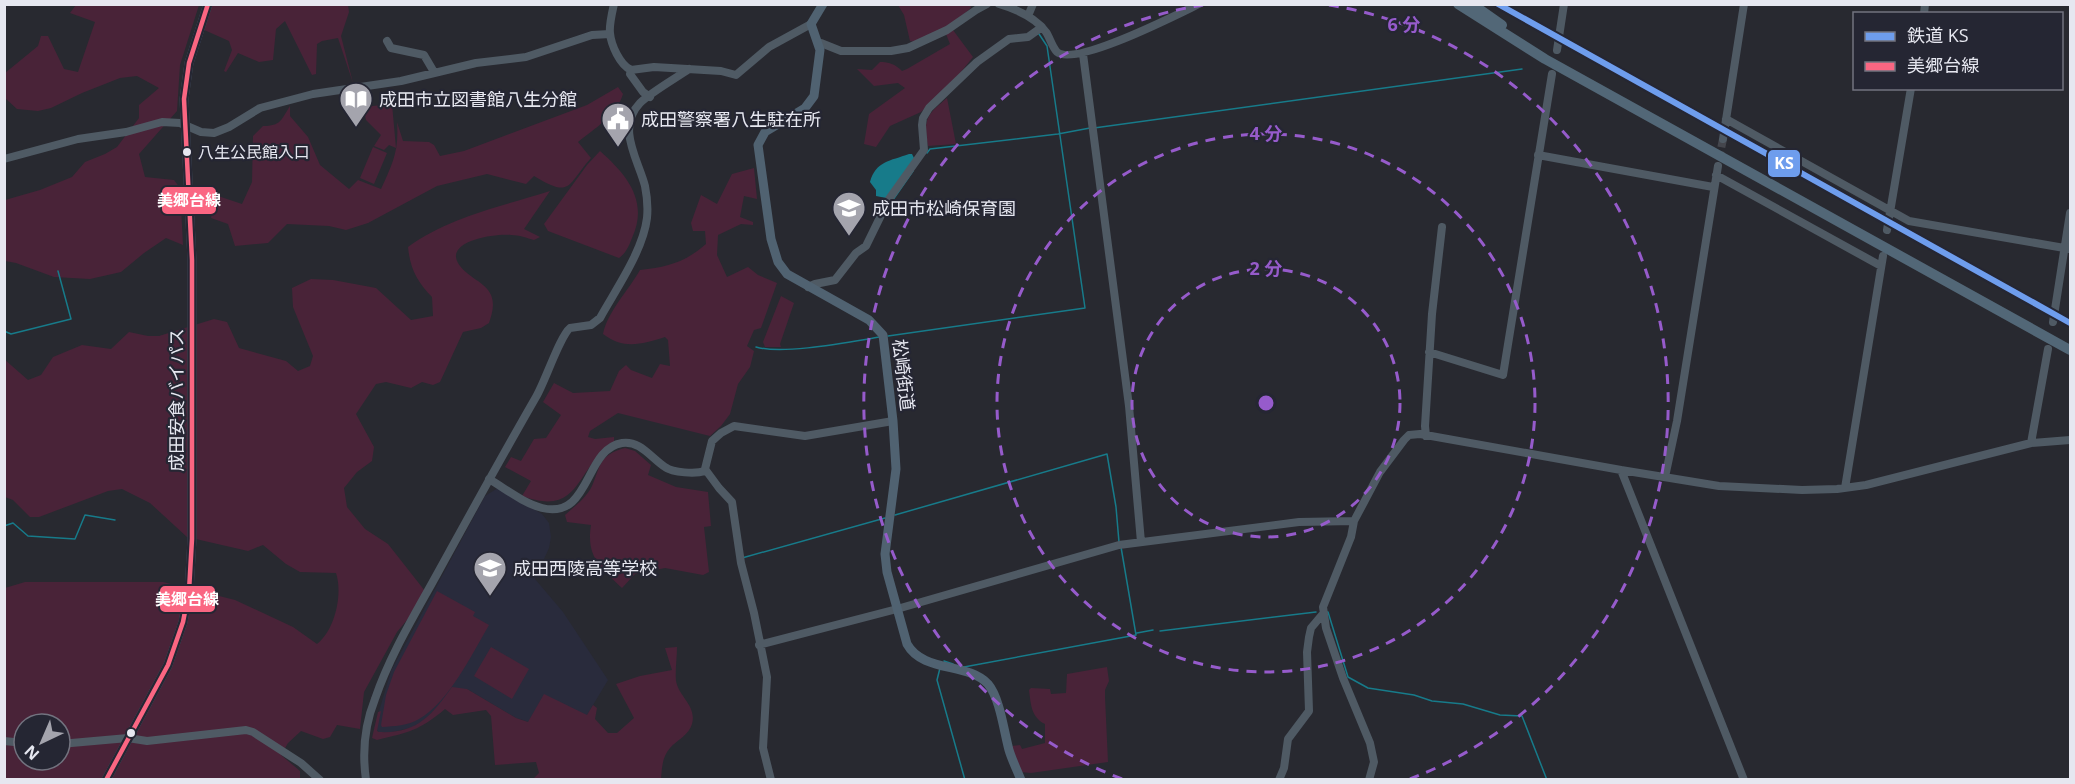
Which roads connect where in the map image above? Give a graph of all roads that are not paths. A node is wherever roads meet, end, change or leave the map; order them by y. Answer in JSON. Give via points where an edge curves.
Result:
{"nodes":[{"id":1,"x":208,"y":4,"type":"edge"},
{"id":2,"x":614,"y":4,"type":"edge"},
{"id":3,"x":823,"y":4,"type":"edge"},
{"id":4,"x":987,"y":4,"type":"edge"},
{"id":5,"x":999,"y":4,"type":"edge"},
{"id":6,"x":1033,"y":4,"type":"edge"},
{"id":7,"x":1199,"y":4,"type":"edge"},
{"id":8,"x":1458,"y":4,"type":"edge"},
{"id":9,"x":1472,"y":4,"type":"edge"},
{"id":10,"x":1564,"y":4,"type":"edge"},
{"id":11,"x":1744,"y":4,"type":"edge"},
{"id":12,"x":1028,"y":16,"type":"junction"},
{"id":13,"x":811,"y":24,"type":"junction"},
{"id":14,"x":1042,"y":27,"type":"junction"},
{"id":15,"x":610,"y":34,"type":"junction"},
{"id":16,"x":387,"y":41,"type":"dead end"},
{"id":17,"x":819,"y":45,"type":"junction"},
{"id":18,"x":1557,"y":50,"type":"dead end"},
{"id":19,"x":1083,"y":54,"type":"junction"},
{"id":20,"x":689,"y":69,"type":"junction"},
{"id":21,"x":631,"y":70,"type":"junction"},
{"id":22,"x":434,"y":72,"type":"junction"},
{"id":23,"x":1552,"y":74,"type":"dead end"},
{"id":24,"x":1911,"y":90,"type":"edge"},
{"id":25,"x":1611,"y":94,"type":"junction"},
{"id":26,"x":650,"y":97,"type":"junction"},
{"id":27,"x":1726,"y":119,"type":"junction"},
{"id":28,"x":186,"y":127,"type":"junction"},
{"id":29,"x":1723,"y":139,"type":"tunnel mouth"},
{"id":30,"x":1539,"y":155,"type":"junction"},
{"id":31,"x":4,"y":159,"type":"edge"},
{"id":32,"x":1718,"y":166,"type":"tunnel mouth"},
{"id":33,"x":1716,"y":175,"type":"junction"},
{"id":34,"x":1713,"y":187,"type":"junction"},
{"id":35,"x":1890,"y":209,"type":"junction"},
{"id":36,"x":2070,"y":213,"type":"edge"},
{"id":37,"x":1442,"y":227,"type":"dead end"},
{"id":38,"x":1887,"y":230,"type":"dead end"},
{"id":39,"x":2067,"y":249,"type":"edge"},
{"id":40,"x":1882,"y":256,"type":"dead end"},
{"id":41,"x":1881,"y":266,"type":"junction"},
{"id":42,"x":808,"y":287,"type":"junction"},
{"id":43,"x":2053,"y":322,"type":"dead end"},
{"id":44,"x":2048,"y":349,"type":"dead end"},
{"id":45,"x":2070,"y":350,"type":"edge"},
{"id":46,"x":1429,"y":352,"type":"junction"},
{"id":47,"x":893,"y":420,"type":"junction"},
{"id":48,"x":1426,"y":436,"type":"junction"},
{"id":49,"x":2070,"y":440,"type":"edge"},
{"id":50,"x":2031,"y":442,"type":"junction"},
{"id":51,"x":1621,"y":470,"type":"junction"},
{"id":52,"x":705,"y":471,"type":"junction"},
{"id":53,"x":1665,"y":477,"type":"junction"},
{"id":54,"x":489,"y":479,"type":"junction"},
{"id":55,"x":1845,"y":488,"type":"junction"},
{"id":56,"x":1354,"y":521,"type":"junction"},
{"id":57,"x":1141,"y":542,"type":"junction"},
{"id":58,"x":897,"y":609,"type":"junction"},
{"id":59,"x":1322,"y":615,"type":"junction"},
{"id":60,"x":759,"y":645,"type":"junction"},
{"id":61,"x":128,"y":738,"type":"junction"},
{"id":62,"x":72,"y":743,"type":"edge"},
{"id":63,"x":105,"y":780,"type":"edge"},
{"id":64,"x":320,"y":780,"type":"edge"},
{"id":65,"x":366,"y":780,"type":"edge"},
{"id":66,"x":771,"y":780,"type":"edge"},
{"id":67,"x":1021,"y":780,"type":"edge"},
{"id":68,"x":1279,"y":780,"type":"edge"},
{"id":69,"x":1369,"y":780,"type":"edge"},
{"id":70,"x":1744,"y":780,"type":"edge"}],
"edges":[{"from":1,"to":28,"type":"main road","name":"成田安食バイパス","via":[[186,79]]},
{"from":2,"to":15,"type":"street"},
{"from":3,"to":13,"type":"main road"},
{"from":4,"to":17,"type":"street","via":[[947,30],[908,48],[840,51]]},
{"from":5,"to":12,"type":"street"},
{"from":6,"to":12,"type":"street"},
{"from":7,"to":19,"type":"street"},
{"from":8,"to":25,"type":"highway","via":[[1545,59]]},
{"from":9,"to":25,"type":"highway"},
{"from":10,"to":18,"type":"street"},
{"from":11,"to":27,"type":"street"},
{"from":12,"to":14,"type":"street"},
{"from":13,"to":17,"type":"main road","name":"松崎街道"},
{"from":13,"to":20,"type":"street","via":[[769,46],[736,75]]},
{"from":14,"to":19,"type":"street","via":[[1059,53]]},
{"from":14,"to":42,"type":"street","via":[[1028,37],[1009,39],[977,62],[929,108],[923,118],[924,150],[889,199],[866,246],[835,280]]},
{"from":15,"to":21,"type":"street","via":[[616,51]]},
{"from":15,"to":22,"type":"street","via":[[592,35],[526,57]]},
{"from":16,"to":22,"type":"street","via":[[391,48],[424,55]]},
{"from":17,"to":42,"type":"main road","name":"松崎街道","via":[[819,69],[812,100],[765,132],[758,145],[776,256],[786,274]]},
{"from":19,"to":57,"type":"street","via":[[1129,406]]},
{"from":20,"to":21,"type":"street"},
{"from":20,"to":26,"type":"street"},
{"from":21,"to":26,"type":"street","via":[[630,74]]},
{"from":22,"to":28,"type":"street","via":[[275,104],[214,133]]},
{"from":23,"to":30,"type":"street"},
{"from":24,"to":35,"type":"street"},
{"from":25,"to":45,"type":"highway"},
{"from":26,"to":54,"type":"street","via":[[638,106],[628,131],[646,188],[647,219],[641,240],[600,318],[591,325],[567,330],[545,381]]},
{"from":27,"to":29,"type":"street"},
{"from":27,"to":35,"type":"street"},
{"from":28,"to":31,"type":"street","via":[[162,122]]},
{"from":28,"to":61,"type":"main road","name":"成田安食バイパス","via":[[192,238],[190,579],[183,622],[168,664]]},
{"from":30,"to":34,"type":"street"},
{"from":30,"to":46,"type":"street","via":[[1503,375]]},
{"from":32,"to":33,"type":"street"},
{"from":33,"to":34,"type":"street"},
{"from":33,"to":41,"type":"street"},
{"from":34,"to":53,"type":"street"},
{"from":35,"to":38,"type":"street"},
{"from":35,"to":39,"type":"street","via":[[1909,221]]},
{"from":36,"to":39,"type":"street"},
{"from":37,"to":46,"type":"street"},
{"from":39,"to":43,"type":"street"},
{"from":40,"to":41,"type":"street"},
{"from":41,"to":55,"type":"street"},
{"from":42,"to":47,"type":"main road","name":"松崎街道","via":[[869,320],[881,332]]},
{"from":44,"to":50,"type":"street"},
{"from":46,"to":48,"type":"street"},
{"from":47,"to":52,"type":"street","via":[[805,436],[734,426],[712,441]]},
{"from":47,"to":58,"type":"main road","name":"松崎街道","via":[[896,469],[885,554]]},
{"from":48,"to":51,"type":"street"},
{"from":48,"to":56,"type":"street","via":[[1409,435],[1399,444]]},
{"from":49,"to":50,"type":"street"},
{"from":50,"to":55,"type":"street"},
{"from":51,"to":53,"type":"street"},
{"from":51,"to":70,"type":"street"},
{"from":52,"to":54,"type":"street","via":[[669,470],[636,445],[620,443],[599,459],[576,498],[552,509],[532,504]]},
{"from":52,"to":60,"type":"street","via":[[732,502]]},
{"from":53,"to":55,"type":"street","via":[[1719,486]]},
{"from":54,"to":65,"type":"street","via":[[383,677],[365,736]]},
{"from":56,"to":57,"type":"street","via":[[1299,522]]},
{"from":56,"to":59,"type":"street"},
{"from":57,"to":58,"type":"street"},
{"from":58,"to":60,"type":"street"},
{"from":58,"to":67,"type":"main road","name":"松崎街道","via":[[907,644],[914,653],[976,676],[990,687]]},
{"from":59,"to":68,"type":"street","via":[[1309,637],[1309,711],[1287,739]]},
{"from":59,"to":69,"type":"street","via":[[1370,743],[1374,762]]},
{"from":60,"to":66,"type":"street","via":[[767,677],[763,748]]},
{"from":61,"to":62,"type":"street"},
{"from":61,"to":63,"type":"main road","name":"成田安食バイパス"},
{"from":61,"to":64,"type":"street","via":[[147,741],[246,730],[288,754]]}]}
